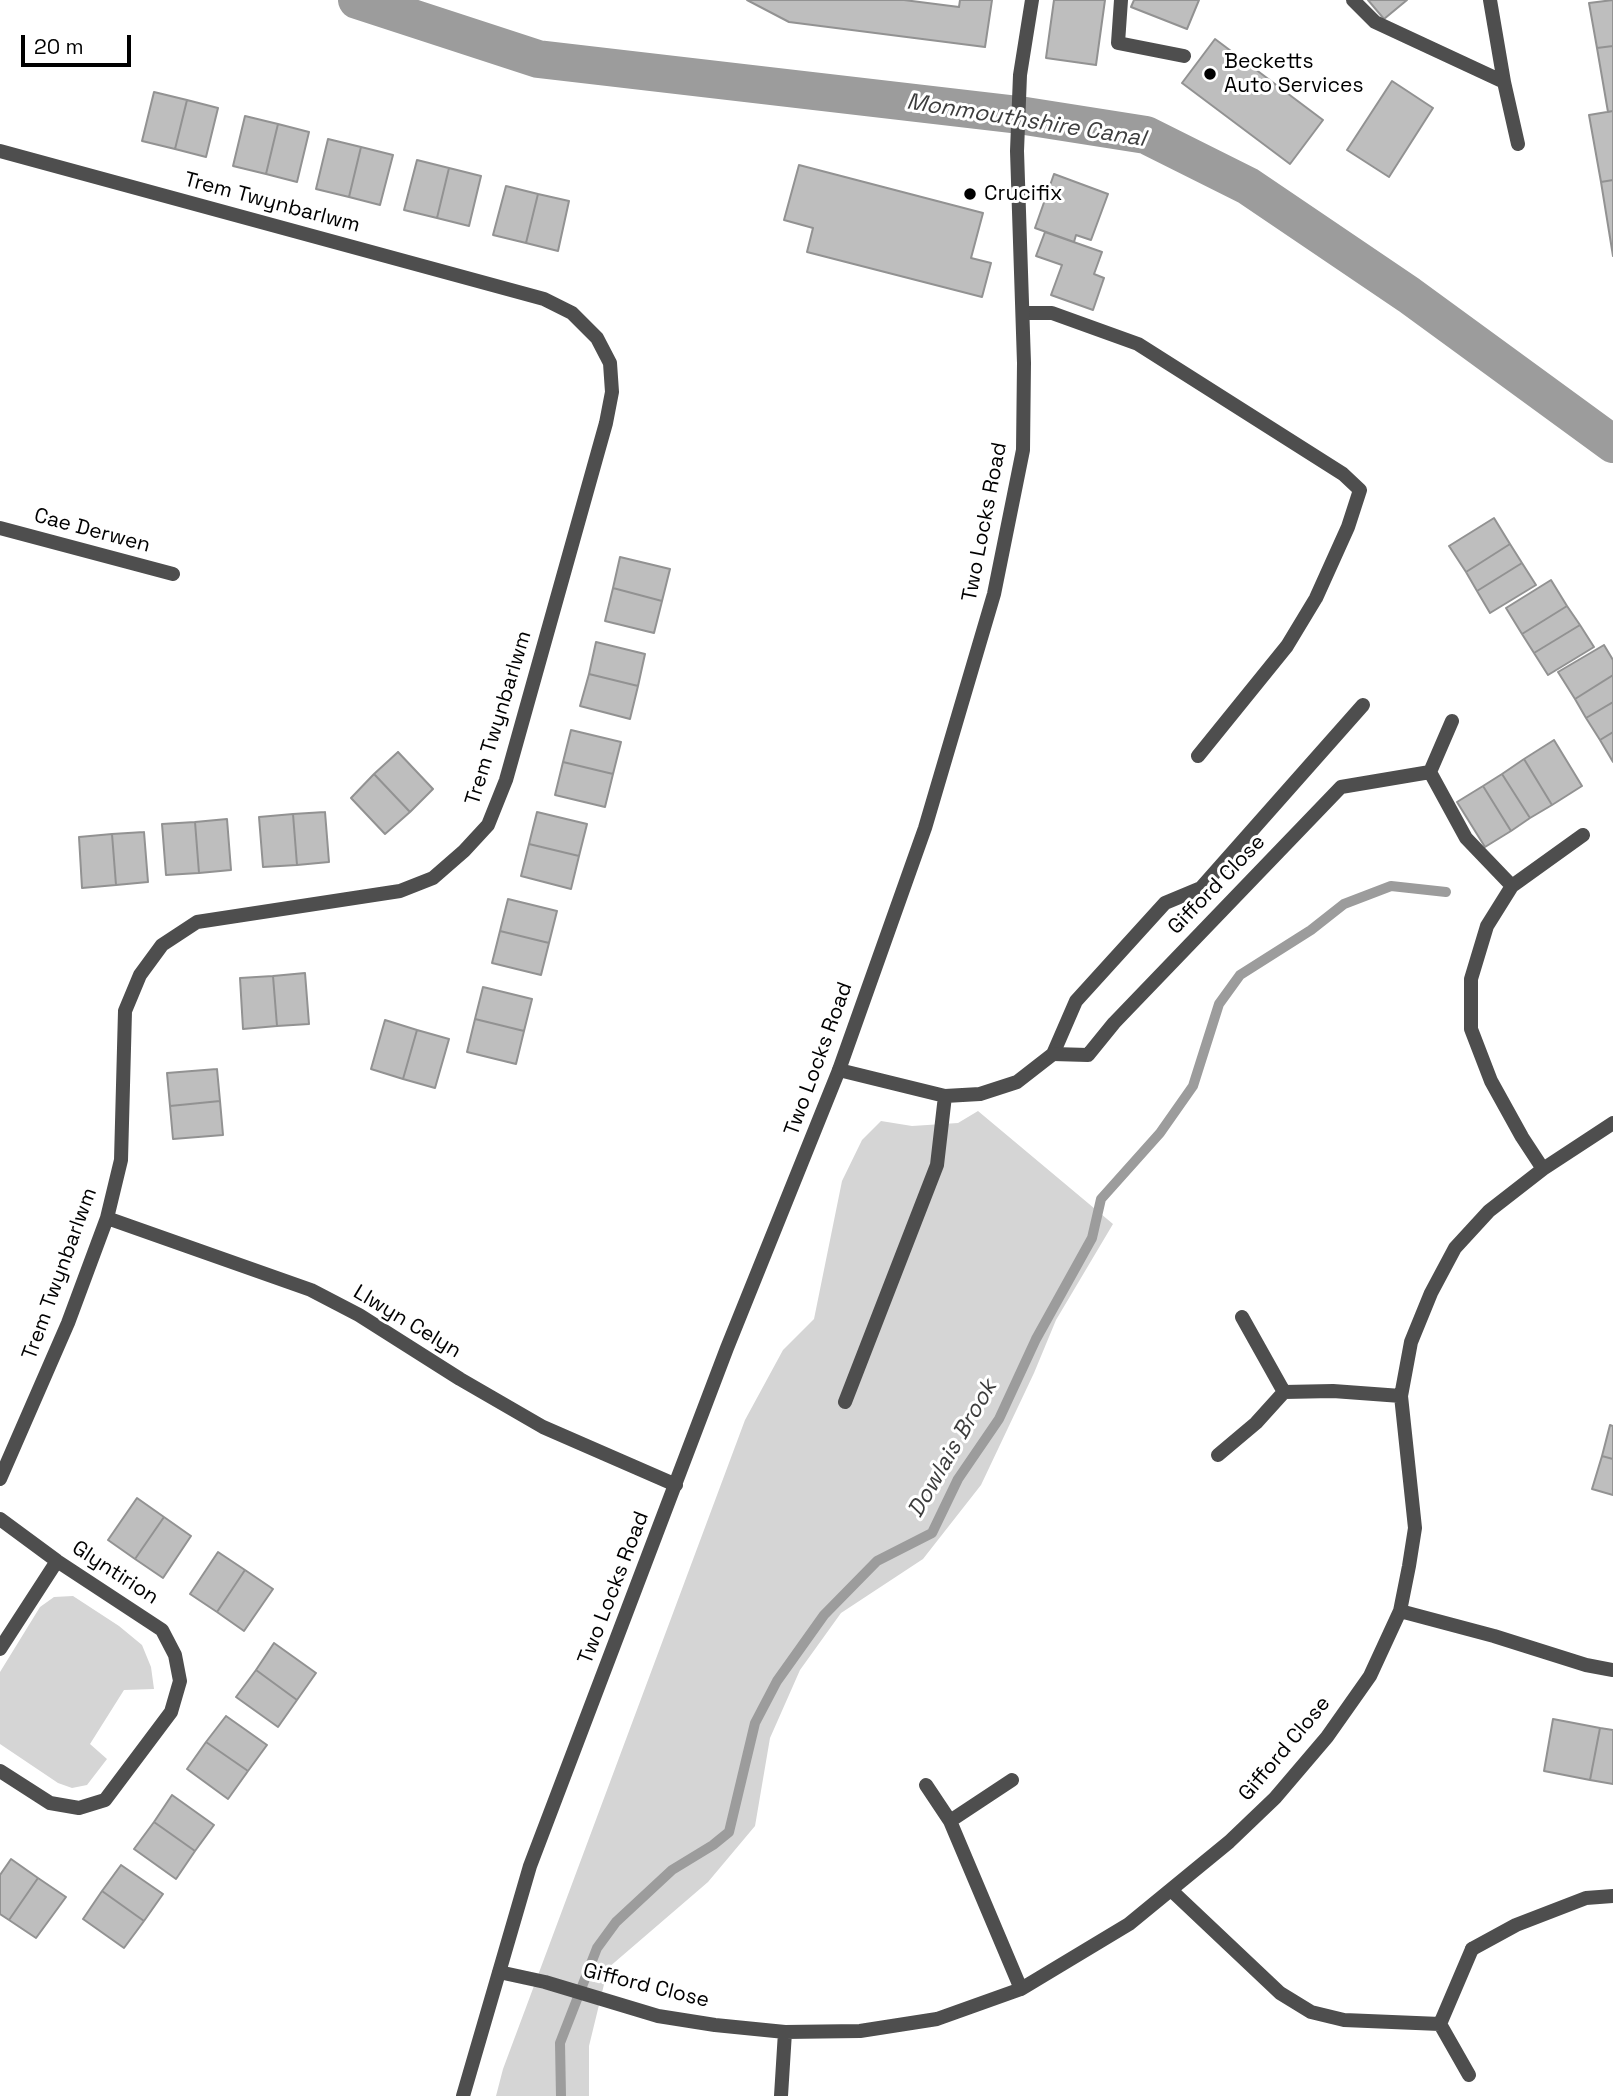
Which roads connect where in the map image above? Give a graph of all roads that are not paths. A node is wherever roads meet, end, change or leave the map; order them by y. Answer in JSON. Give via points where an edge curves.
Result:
{"nodes":[{"id":1,"x":1032,"y":0,"type":"edge"},
{"id":2,"x":1121,"y":0,"type":"edge"},
{"id":3,"x":1353,"y":0,"type":"edge"},
{"id":4,"x":1490,"y":0,"type":"edge"},
{"id":5,"x":1184,"y":56,"type":"dead end"},
{"id":6,"x":1504,"y":82,"type":"junction"},
{"id":7,"x":1518,"y":145,"type":"dead end"},
{"id":8,"x":0,"y":151,"type":"edge"},
{"id":9,"x":1023,"y":313,"type":"junction"},
{"id":10,"x":0,"y":528,"type":"edge"},
{"id":11,"x":173,"y":574,"type":"dead end"},
{"id":12,"x":1363,"y":705,"type":"dead end"},
{"id":13,"x":1452,"y":721,"type":"dead end"},
{"id":14,"x":1198,"y":756,"type":"dead end"},
{"id":15,"x":1430,"y":772,"type":"junction"},
{"id":16,"x":1583,"y":835,"type":"dead end"},
{"id":17,"x":1512,"y":886,"type":"junction"},
{"id":18,"x":1053,"y":1054,"type":"junction"},
{"id":19,"x":839,"y":1070,"type":"junction"},
{"id":20,"x":945,"y":1096,"type":"junction"},
{"id":21,"x":1613,"y":1123,"type":"edge"},
{"id":22,"x":1543,"y":1169,"type":"junction"},
{"id":23,"x":107,"y":1218,"type":"junction"},
{"id":24,"x":1242,"y":1317,"type":"dead end"},
{"id":25,"x":1284,"y":1392,"type":"junction"},
{"id":26,"x":1401,"y":1396,"type":"junction"},
{"id":27,"x":845,"y":1402,"type":"dead end"},
{"id":28,"x":1218,"y":1455,"type":"dead end"},
{"id":29,"x":0,"y":1479,"type":"edge"},
{"id":30,"x":676,"y":1485,"type":"junction"},
{"id":31,"x":0,"y":1519,"type":"edge"},
{"id":32,"x":57,"y":1561,"type":"junction"},
{"id":33,"x":1401,"y":1611,"type":"junction"},
{"id":34,"x":0,"y":1649,"type":"edge"},
{"id":35,"x":1613,"y":1670,"type":"edge"},
{"id":36,"x":0,"y":1771,"type":"edge"},
{"id":37,"x":1012,"y":1780,"type":"dead end"},
{"id":38,"x":926,"y":1785,"type":"dead end"},
{"id":39,"x":950,"y":1821,"type":"junction"},
{"id":40,"x":1172,"y":1891,"type":"junction"},
{"id":41,"x":1613,"y":1896,"type":"edge"},
{"id":42,"x":499,"y":1972,"type":"junction"},
{"id":43,"x":1021,"y":1989,"type":"junction"},
{"id":44,"x":1440,"y":2024,"type":"junction"},
{"id":45,"x":785,"y":2032,"type":"junction"},
{"id":46,"x":1469,"y":2075,"type":"dead end"},
{"id":47,"x":463,"y":2096,"type":"edge"},
{"id":48,"x":781,"y":2096,"type":"edge"}],
"edges":[{"from":1,"to":9,"type":"street","name":"Two Locks Road","via":[[1020,75],[1017,151]]},
{"from":2,"to":5,"type":"street","via":[[1118,43]]},
{"from":3,"to":6,"type":"street","via":[[1375,22]]},
{"from":4,"to":6,"type":"street"},
{"from":6,"to":7,"type":"street"},
{"from":8,"to":23,"type":"street","name":"Trem Twynbarlwm","via":[[544,299],[572,313],[597,338],[610,363],[612,392],[606,423],[506,780],[488,825],[433,878],[401,891],[197,922],[162,944],[140,975],[125,1011],[121,1160]]},
{"from":9,"to":14,"type":"street","via":[[1052,313],[1138,344],[1343,474],[1360,490],[1349,527],[1316,598],[1286,646]]},
{"from":9,"to":19,"type":"street","name":"Two Locks Road","via":[[1023,450],[994,594],[925,828]]},
{"from":10,"to":11,"type":"street","name":"Cae Derwen"},
{"from":12,"to":18,"type":"street","via":[[1200,888],[1165,903],[1076,1001]]},
{"from":13,"to":15,"type":"street"},
{"from":15,"to":17,"type":"street","via":[[1466,838]]},
{"from":15,"to":18,"type":"street","name":"Gifford Close","via":[[1341,787],[1088,1055]]},
{"from":16,"to":17,"type":"street"},
{"from":17,"to":22,"type":"street","via":[[1488,926],[1471,979],[1471,1029],[1491,1081]]},
{"from":18,"to":20,"type":"street","via":[[1017,1082],[980,1094]]},
{"from":19,"to":20,"type":"street"},
{"from":19,"to":30,"type":"street","name":"Two Locks Road"},
{"from":20,"to":27,"type":"street","via":[[937,1165]]},
{"from":21,"to":22,"type":"street","name":"Gifford Close"},
{"from":22,"to":26,"type":"street","name":"Gifford Close","via":[[1489,1211],[1455,1248],[1410,1342]]},
{"from":23,"to":29,"type":"street","name":"Trem Twynbarlwm","via":[[68,1323]]},
{"from":23,"to":30,"type":"street","name":"Llwyn Celyn","via":[[311,1290],[542,1427]]},
{"from":24,"to":25,"type":"street"},
{"from":25,"to":26,"type":"street"},
{"from":25,"to":28,"type":"street"},
{"from":26,"to":33,"type":"street","name":"Gifford Close","via":[[1415,1528]]},
{"from":30,"to":42,"type":"street","name":"Two Locks Road","via":[[530,1866]]},
{"from":31,"to":32,"type":"street","name":"Glyntirion"},
{"from":32,"to":34,"type":"street"},
{"from":32,"to":36,"type":"street","name":"Glyntirion","via":[[162,1630],[175,1655],[180,1681],[171,1712],[105,1800],[79,1808],[50,1803]]},
{"from":33,"to":35,"type":"street"},
{"from":33,"to":40,"type":"street","name":"Gifford Close","via":[[1370,1676],[1327,1737],[1275,1798]]},
{"from":37,"to":39,"type":"street"},
{"from":38,"to":39,"type":"street"},
{"from":39,"to":43,"type":"street"},
{"from":40,"to":43,"type":"street","name":"Gifford Close","via":[[1129,1924]]},
{"from":40,"to":44,"type":"street","via":[[1280,1993],[1311,2012],[1344,2020]]},
{"from":41,"to":44,"type":"street","via":[[1586,1898],[1516,1925],[1472,1949]]},
{"from":42,"to":45,"type":"street","name":"Gifford Close","via":[[658,2016]]},
{"from":42,"to":47,"type":"street","name":"Two Locks Road"},
{"from":43,"to":45,"type":"street","name":"Gifford Close","via":[[937,2019],[860,2031]]},
{"from":44,"to":46,"type":"street"},
{"from":45,"to":48,"type":"street"}]}
